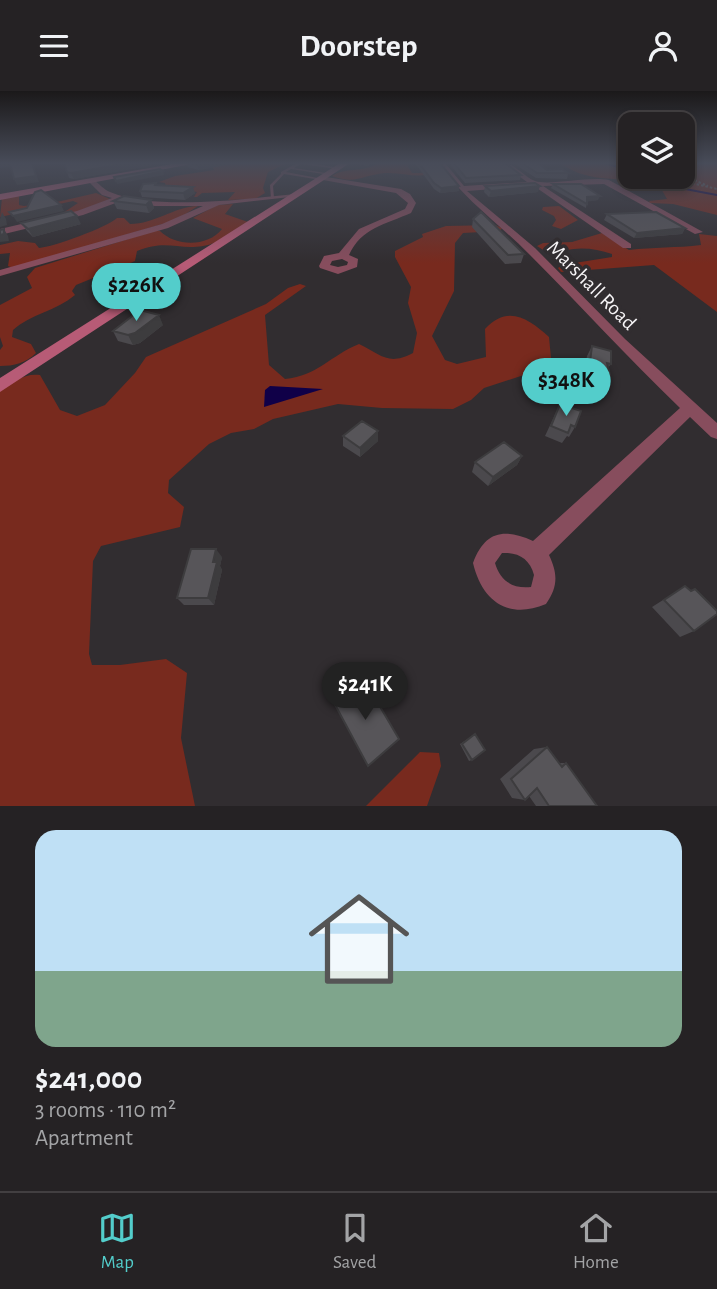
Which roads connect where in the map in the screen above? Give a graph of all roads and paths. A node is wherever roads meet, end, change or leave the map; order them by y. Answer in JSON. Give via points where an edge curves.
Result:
{"nodes":[{"id":1,"x":291,"y":196,"type":"edge"},
{"id":2,"x":295,"y":196,"type":"edge"},
{"id":3,"x":407,"y":196,"type":"edge"},
{"id":4,"x":469,"y":196,"type":"edge"},
{"id":5,"x":552,"y":196,"type":"edge"},
{"id":6,"x":632,"y":196,"type":"edge"},
{"id":7,"x":123,"y":197,"type":"joint"},
{"id":8,"x":272,"y":198,"type":"joint"},
{"id":9,"x":216,"y":203,"type":"junction"},
{"id":10,"x":0,"y":232,"type":"edge"},
{"id":11,"x":698,"y":232,"type":"dead end"},
{"id":12,"x":627,"y":246,"type":"dead end"},
{"id":13,"x":344,"y":256,"type":"dead end"},
{"id":14,"x":0,"y":273,"type":"edge"},
{"id":15,"x":0,"y":386,"type":"edge"},
{"id":16,"x":690,"y":408,"type":"junction"},
{"id":17,"x":717,"y":433,"type":"edge"},
{"id":18,"x":535,"y":554,"type":"dead end"}],
"edges":[{"from":1,"to":8,"type":"street"},
{"from":2,"to":15,"type":"street"},
{"from":3,"to":13,"type":"street","via":[[410,209],[374,222],[350,242]]},
{"from":4,"to":16,"type":"street","name":"Marshall Road","via":[[531,250]]},
{"from":5,"to":12,"type":"street"},
{"from":6,"to":11,"type":"street"},
{"from":7,"to":9,"type":"street","via":[[166,204]]},
{"from":7,"to":10,"type":"street","via":[[80,213]]},
{"from":8,"to":9,"type":"street"},
{"from":9,"to":14,"type":"street","via":[[165,226]]},
{"from":16,"to":17,"type":"street","name":"Marshall Road"},
{"from":16,"to":18,"type":"street"}]}
